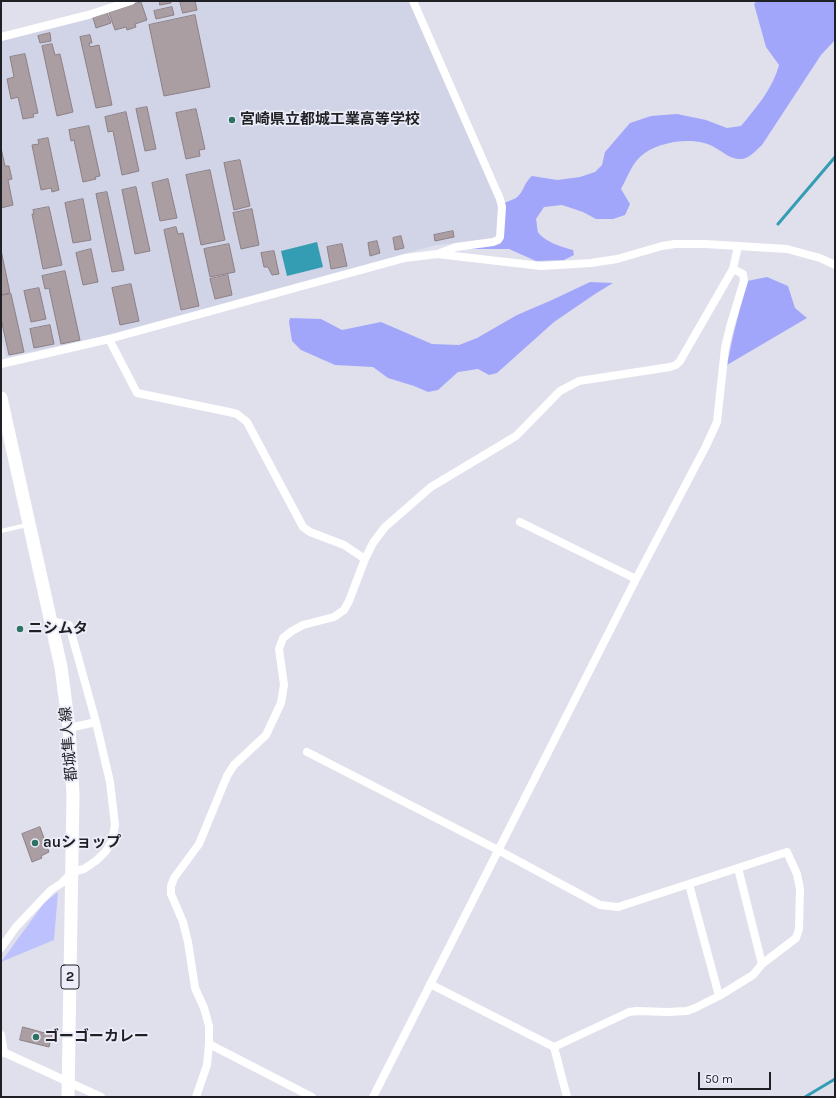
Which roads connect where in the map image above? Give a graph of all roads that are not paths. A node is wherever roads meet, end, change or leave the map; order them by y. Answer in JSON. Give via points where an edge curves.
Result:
{"nodes":[{"id":1,"x":131,"y":1,"type":"edge"},
{"id":2,"x":413,"y":1,"type":"edge"},
{"id":3,"x":1,"y":37,"type":"edge"},
{"id":4,"x":738,"y":246,"type":"junction"},
{"id":5,"x":437,"y":254,"type":"junction"},
{"id":6,"x":835,"y":265,"type":"edge"},
{"id":7,"x":733,"y":269,"type":"junction"},
{"id":8,"x":109,"y":339,"type":"junction"},
{"id":9,"x":1,"y":364,"type":"edge"},
{"id":10,"x":1,"y":398,"type":"edge"},
{"id":11,"x":520,"y":522,"type":"dead end"},
{"id":12,"x":30,"y":525,"type":"junction"},
{"id":13,"x":1,"y":531,"type":"edge"},
{"id":14,"x":365,"y":559,"type":"junction"},
{"id":15,"x":636,"y":579,"type":"junction"},
{"id":16,"x":51,"y":621,"type":"junction"},
{"id":17,"x":96,"y":722,"type":"junction"},
{"id":18,"x":68,"y":728,"type":"junction"},
{"id":19,"x":307,"y":752,"type":"dead end"},
{"id":20,"x":498,"y":850,"type":"junction"},
{"id":21,"x":738,"y":868,"type":"junction"},
{"id":22,"x":72,"y":872,"type":"junction"},
{"id":23,"x":689,"y":884,"type":"junction"},
{"id":24,"x":1,"y":948,"type":"edge"},
{"id":25,"x":762,"y":964,"type":"junction"},
{"id":26,"x":430,"y":984,"type":"junction"},
{"id":27,"x":719,"y":996,"type":"junction"},
{"id":28,"x":1,"y":1035,"type":"edge"},
{"id":29,"x":209,"y":1044,"type":"junction"},
{"id":30,"x":554,"y":1047,"type":"junction"},
{"id":31,"x":3,"y":1052,"type":"edge"},
{"id":32,"x":68,"y":1081,"type":"junction"},
{"id":33,"x":68,"y":1097,"type":"edge"},
{"id":34,"x":101,"y":1097,"type":"edge"},
{"id":35,"x":196,"y":1097,"type":"edge"},
{"id":36,"x":312,"y":1097,"type":"edge"},
{"id":37,"x":372,"y":1097,"type":"edge"},
{"id":38,"x":567,"y":1097,"type":"edge"}],
"edges":[{"from":1,"to":3,"type":"street","via":[[88,15]]},
{"from":2,"to":5,"type":"street","via":[[502,207],[498,240],[456,247]]},
{"from":4,"to":5,"type":"street","via":[[675,244],[617,259],[541,266]]},
{"from":4,"to":6,"type":"street","via":[[787,249]]},
{"from":4,"to":7,"type":"street"},
{"from":5,"to":8,"type":"street","via":[[405,258]]},
{"from":7,"to":14,"type":"street","via":[[676,365],[579,381],[560,391],[516,436],[445,478],[384,527]]},
{"from":7,"to":15,"type":"street","via":[[743,274],[744,281],[725,348],[717,422]]},
{"from":8,"to":9,"type":"street"},
{"from":8,"to":14,"type":"street","via":[[137,393],[237,414],[247,422],[303,528],[344,545]]},
{"from":10,"to":12,"type":"main road","name":"都城隼人線","number":"2"},
{"from":11,"to":15,"type":"street"},
{"from":12,"to":13,"type":"lane"},
{"from":12,"to":16,"type":"main road","name":"都城隼人線","number":"2"},
{"from":14,"to":29,"type":"street","via":[[344,610],[334,617],[303,625],[283,638],[279,649],[284,685],[280,703],[266,735],[234,765],[227,776],[199,844],[171,886],[171,894],[184,922],[195,988],[209,1026]]},
{"from":15,"to":20,"type":"street"},
{"from":16,"to":17,"type":"street","via":[[69,625]]},
{"from":16,"to":18,"type":"main road","name":"都城隼人線","number":"2","via":[[61,667]]},
{"from":17,"to":18,"type":"street"},
{"from":17,"to":22,"type":"street","via":[[110,782],[115,825],[112,841],[106,851],[84,869]]},
{"from":18,"to":22,"type":"main road","name":"都城隼人線","number":"2","via":[[73,795]]},
{"from":19,"to":20,"type":"street"},
{"from":20,"to":23,"type":"street","via":[[600,905],[618,907]]},
{"from":20,"to":26,"type":"street"},
{"from":21,"to":23,"type":"street"},
{"from":21,"to":25,"type":"street"},
{"from":21,"to":25,"type":"street","via":[[787,852],[797,874],[800,889],[799,929],[796,938]]},
{"from":22,"to":24,"type":"street","via":[[16,927]]},
{"from":22,"to":32,"type":"main road","name":"都城隼人線","number":"2"},
{"from":23,"to":27,"type":"street"},
{"from":25,"to":27,"type":"street","via":[[753,975]]},
{"from":26,"to":30,"type":"street"},
{"from":26,"to":37,"type":"street"},
{"from":27,"to":30,"type":"street","via":[[688,1010],[629,1012]]},
{"from":28,"to":31,"type":"street"},
{"from":29,"to":35,"type":"street","via":[[207,1066]]},
{"from":29,"to":36,"type":"street"},
{"from":30,"to":38,"type":"street"},
{"from":31,"to":32,"type":"street"},
{"from":32,"to":33,"type":"main road","name":"都城隼人線","number":"2"},
{"from":32,"to":34,"type":"street"}]}
